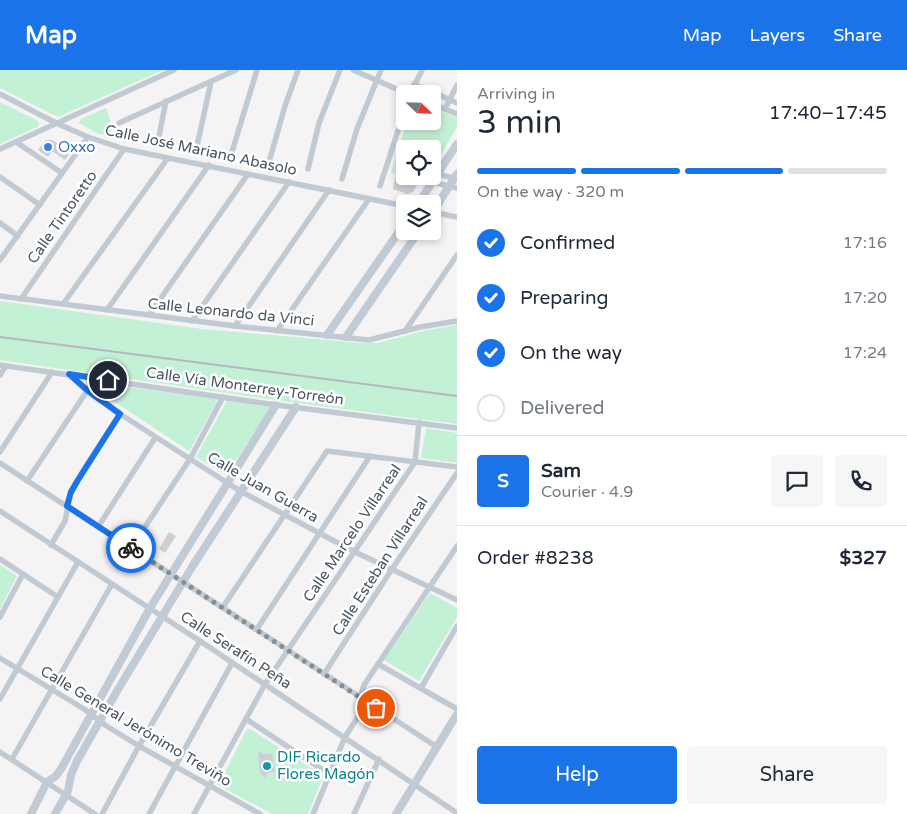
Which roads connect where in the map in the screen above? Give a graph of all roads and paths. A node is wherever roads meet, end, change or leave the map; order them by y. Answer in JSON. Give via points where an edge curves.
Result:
{"nodes":[{"id":1,"x":174,"y":70,"type":"edge"},
{"id":2,"x":236,"y":70,"type":"edge"},
{"id":3,"x":256,"y":70,"type":"edge"},
{"id":4,"x":298,"y":70,"type":"edge"},
{"id":5,"x":340,"y":70,"type":"edge"},
{"id":6,"x":353,"y":70,"type":"edge"},
{"id":7,"x":381,"y":70,"type":"edge"},
{"id":8,"x":422,"y":70,"type":"edge"},
{"id":9,"x":376,"y":80,"type":"junction"},
{"id":10,"x":211,"y":82,"type":"junction"},
{"id":11,"x":414,"y":84,"type":"joint"},
{"id":12,"x":457,"y":84,"type":"edge"},
{"id":13,"x":396,"y":88,"type":"edge"},
{"id":14,"x":0,"y":94,"type":"edge"},
{"id":15,"x":449,"y":100,"type":"junction"},
{"id":16,"x":166,"y":102,"type":"junction"},
{"id":17,"x":457,"y":103,"type":"edge"},
{"id":18,"x":441,"y":107,"type":"edge"},
{"id":19,"x":445,"y":109,"type":"junction"},
{"id":20,"x":457,"y":114,"type":"edge"},
{"id":21,"x":119,"y":122,"type":"dead end"},
{"id":22,"x":56,"y":123,"type":"junction"},
{"id":23,"x":398,"y":130,"type":"edge"},
{"id":24,"x":88,"y":137,"type":"junction"},
{"id":25,"x":158,"y":141,"type":"dead end"},
{"id":26,"x":16,"y":142,"type":"junction"},
{"id":27,"x":457,"y":144,"type":"edge"},
{"id":28,"x":197,"y":146,"type":"dead end"},
{"id":29,"x":0,"y":149,"type":"edge"},
{"id":30,"x":124,"y":149,"type":"junction"},
{"id":31,"x":231,"y":155,"type":"dead end"},
{"id":32,"x":168,"y":158,"type":"junction"},
{"id":33,"x":269,"y":162,"type":"dead end"},
{"id":34,"x":209,"y":165,"type":"junction"},
{"id":35,"x":308,"y":169,"type":"dead end"},
{"id":36,"x":441,"y":169,"type":"edge"},
{"id":37,"x":62,"y":173,"type":"junction"},
{"id":38,"x":248,"y":174,"type":"junction"},
{"id":39,"x":441,"y":174,"type":"edge"},
{"id":40,"x":0,"y":177,"type":"edge"},
{"id":41,"x":456,"y":177,"type":"edge"},
{"id":42,"x":342,"y":178,"type":"dead end"},
{"id":43,"x":289,"y":182,"type":"junction"},
{"id":44,"x":380,"y":186,"type":"dead end"},
{"id":45,"x":453,"y":187,"type":"edge"},
{"id":46,"x":329,"y":190,"type":"junction"},
{"id":47,"x":369,"y":199,"type":"junction"},
{"id":48,"x":441,"y":202,"type":"edge"},
{"id":49,"x":396,"y":204,"type":"edge"},
{"id":50,"x":40,"y":205,"type":"junction"},
{"id":51,"x":441,"y":214,"type":"edge"},
{"id":52,"x":457,"y":217,"type":"edge"},
{"id":53,"x":0,"y":223,"type":"edge"},
{"id":54,"x":18,"y":236,"type":"junction"},
{"id":55,"x":396,"y":236,"type":"edge"},
{"id":56,"x":414,"y":240,"type":"edge"},
{"id":57,"x":457,"y":256,"type":"edge"},
{"id":58,"x":0,"y":260,"type":"edge"},
{"id":59,"x":0,"y":296,"type":"edge"},
{"id":60,"x":20,"y":299,"type":"junction"},
{"id":61,"x":63,"y":304,"type":"junction"},
{"id":62,"x":107,"y":310,"type":"junction"},
{"id":63,"x":148,"y":315,"type":"junction"},
{"id":64,"x":457,"y":320,"type":"edge"},
{"id":65,"x":192,"y":321,"type":"junction"},
{"id":66,"x":235,"y":326,"type":"junction"},
{"id":67,"x":278,"y":330,"type":"junction"},
{"id":68,"x":405,"y":331,"type":"junction"},
{"id":69,"x":327,"y":335,"type":"junction"},
{"id":70,"x":346,"y":337,"type":"junction"},
{"id":71,"x":3,"y":366,"type":"edge"},
{"id":72,"x":52,"y":372,"type":"junction"},
{"id":73,"x":69,"y":374,"type":"junction"},
{"id":74,"x":0,"y":376,"type":"edge"},
{"id":75,"x":87,"y":390,"type":"junction"},
{"id":76,"x":223,"y":396,"type":"junction"},
{"id":77,"x":276,"y":405,"type":"junction"},
{"id":78,"x":296,"y":407,"type":"junction"},
{"id":79,"x":120,"y":414,"type":"junction"},
{"id":80,"x":419,"y":422,"type":"junction"},
{"id":81,"x":457,"y":428,"type":"edge"},
{"id":82,"x":155,"y":438,"type":"junction"},
{"id":83,"x":0,"y":452,"type":"edge"},
{"id":84,"x":370,"y":456,"type":"junction"},
{"id":85,"x":190,"y":460,"type":"junction"},
{"id":86,"x":415,"y":462,"type":"junction"},
{"id":87,"x":0,"y":463,"type":"edge"},
{"id":88,"x":457,"y":466,"type":"edge"},
{"id":89,"x":457,"y":473,"type":"edge"},
{"id":90,"x":27,"y":481,"type":"junction"},
{"id":91,"x":227,"y":484,"type":"junction"},
{"id":92,"x":240,"y":491,"type":"junction"},
{"id":93,"x":67,"y":506,"type":"junction"},
{"id":94,"x":0,"y":511,"type":"edge"},
{"id":95,"x":283,"y":515,"type":"junction"},
{"id":96,"x":98,"y":527,"type":"junction"},
{"id":97,"x":318,"y":533,"type":"junction"},
{"id":98,"x":51,"y":545,"type":"junction"},
{"id":99,"x":457,"y":546,"type":"edge"},
{"id":100,"x":131,"y":548,"type":"junction"},
{"id":101,"x":355,"y":552,"type":"junction"},
{"id":102,"x":0,"y":559,"type":"edge"},
{"id":103,"x":78,"y":562,"type":"junction"},
{"id":104,"x":392,"y":569,"type":"junction"},
{"id":105,"x":23,"y":574,"type":"junction"},
{"id":106,"x":170,"y":575,"type":"junction"},
{"id":107,"x":182,"y":582,"type":"junction"},
{"id":108,"x":112,"y":584,"type":"junction"},
{"id":109,"x":429,"y":587,"type":"junction"},
{"id":110,"x":58,"y":597,"type":"junction"},
{"id":111,"x":457,"y":600,"type":"edge"},
{"id":112,"x":223,"y":607,"type":"junction"},
{"id":113,"x":150,"y":608,"type":"junction"},
{"id":114,"x":162,"y":616,"type":"junction"},
{"id":115,"x":0,"y":617,"type":"edge"},
{"id":116,"x":457,"y":626,"type":"edge"},
{"id":117,"x":257,"y":629,"type":"junction"},
{"id":118,"x":200,"y":641,"type":"junction"},
{"id":119,"x":288,"y":650,"type":"junction"},
{"id":120,"x":0,"y":658,"type":"edge"},
{"id":121,"x":232,"y":663,"type":"junction"},
{"id":122,"x":378,"y":664,"type":"junction"},
{"id":123,"x":17,"y":669,"type":"junction"},
{"id":124,"x":324,"y":674,"type":"junction"},
{"id":125,"x":265,"y":684,"type":"junction"},
{"id":126,"x":421,"y":688,"type":"junction"},
{"id":127,"x":52,"y":689,"type":"junction"},
{"id":128,"x":361,"y":698,"type":"junction"},
{"id":129,"x":0,"y":700,"type":"edge"},
{"id":130,"x":457,"y":709,"type":"edge"},
{"id":131,"x":457,"y":714,"type":"edge"},
{"id":132,"x":92,"y":715,"type":"junction"},
{"id":133,"x":246,"y":719,"type":"junction"},
{"id":134,"x":100,"y":721,"type":"junction"},
{"id":135,"x":346,"y":738,"type":"junction"},
{"id":136,"x":139,"y":746,"type":"junction"},
{"id":137,"x":437,"y":747,"type":"junction"},
{"id":138,"x":0,"y":752,"type":"edge"},
{"id":139,"x":12,"y":759,"type":"junction"},
{"id":140,"x":378,"y":759,"type":"junction"},
{"id":141,"x":175,"y":766,"type":"junction"},
{"id":142,"x":330,"y":774,"type":"junction"},
{"id":143,"x":47,"y":782,"type":"junction"},
{"id":144,"x":414,"y":784,"type":"junction"},
{"id":145,"x":209,"y":786,"type":"junction"},
{"id":146,"x":66,"y":795,"type":"junction"},
{"id":147,"x":457,"y":813,"type":"edge"},
{"id":148,"x":31,"y":814,"type":"edge"},
{"id":149,"x":55,"y":814,"type":"edge"},
{"id":150,"x":96,"y":814,"type":"edge"},
{"id":151,"x":102,"y":814,"type":"edge"},
{"id":152,"x":149,"y":814,"type":"edge"},
{"id":153,"x":194,"y":814,"type":"edge"},
{"id":154,"x":260,"y":814,"type":"edge"},
{"id":155,"x":313,"y":814,"type":"edge"},
{"id":156,"x":354,"y":814,"type":"edge"},
{"id":157,"x":396,"y":814,"type":"edge"}],
"edges":[{"from":1,"to":22,"type":"street"},
{"from":2,"to":10,"type":"street"},
{"from":3,"to":31,"type":"street"},
{"from":4,"to":33,"type":"street"},
{"from":5,"to":35,"type":"street","via":[[319,123]]},
{"from":6,"to":9,"type":"street"},
{"from":7,"to":9,"type":"street"},
{"from":8,"to":11,"type":"street"},
{"from":9,"to":13,"type":"street"},
{"from":9,"to":42,"type":"street"},
{"from":10,"to":16,"type":"street"},
{"from":10,"to":28,"type":"street"},
{"from":11,"to":15,"type":"street"},
{"from":12,"to":15,"type":"street"},
{"from":14,"to":22,"type":"street","name":"Calle José Mariano Abasolo"},
{"from":15,"to":17,"type":"street"},
{"from":15,"to":19,"type":"street"},
{"from":16,"to":21,"type":"street"},
{"from":16,"to":25,"type":"street"},
{"from":18,"to":19,"type":"street"},
{"from":19,"to":20,"type":"street"},
{"from":22,"to":24,"type":"street","name":"Calle José Mariano Abasolo"},
{"from":22,"to":26,"type":"street"},
{"from":23,"to":44,"type":"street"},
{"from":24,"to":30,"type":"street","name":"Calle José Mariano Abasolo"},
{"from":24,"to":37,"type":"street"},
{"from":26,"to":29,"type":"street"},
{"from":26,"to":37,"type":"street"},
{"from":27,"to":36,"type":"street"},
{"from":30,"to":32,"type":"street","name":"Calle José Mariano Abasolo"},
{"from":30,"to":60,"type":"street","name":"Calle Tintoretto"},
{"from":32,"to":34,"type":"street","name":"Calle José Mariano Abasolo"},
{"from":32,"to":61,"type":"street"},
{"from":34,"to":38,"type":"street","name":"Calle José Mariano Abasolo"},
{"from":34,"to":62,"type":"street"},
{"from":37,"to":50,"type":"street"},
{"from":38,"to":43,"type":"street","name":"Calle José Mariano Abasolo"},
{"from":38,"to":63,"type":"street"},
{"from":39,"to":41,"type":"street"},
{"from":40,"to":50,"type":"street"},
{"from":41,"to":45,"type":"street"},
{"from":43,"to":46,"type":"street","name":"Calle José Mariano Abasolo"},
{"from":43,"to":65,"type":"street"},
{"from":45,"to":48,"type":"street"},
{"from":46,"to":47,"type":"street","name":"Calle José Mariano Abasolo"},
{"from":46,"to":66,"type":"street"},
{"from":47,"to":49,"type":"street","name":"Calle José Mariano Abasolo"},
{"from":47,"to":67,"type":"street"},
{"from":50,"to":54,"type":"street"},
{"from":51,"to":52,"type":"street"},
{"from":53,"to":54,"type":"street"},
{"from":54,"to":58,"type":"street"},
{"from":55,"to":69,"type":"street"},
{"from":56,"to":70,"type":"street"},
{"from":57,"to":68,"type":"street"},
{"from":59,"to":60,"type":"street","name":"Calle Leonardo da Vinci"},
{"from":60,"to":61,"type":"street","name":"Calle Leonardo da Vinci"},
{"from":61,"to":62,"type":"street","name":"Calle Leonardo da Vinci"},
{"from":62,"to":63,"type":"street","name":"Calle Leonardo da Vinci"},
{"from":63,"to":65,"type":"street","name":"Calle Leonardo da Vinci"},
{"from":64,"to":68,"type":"street","name":"Calle Leonardo da Vinci"},
{"from":65,"to":66,"type":"street","name":"Calle Leonardo da Vinci"},
{"from":66,"to":67,"type":"street","name":"Calle Leonardo da Vinci"},
{"from":67,"to":69,"type":"street","name":"Calle Leonardo da Vinci"},
{"from":68,"to":70,"type":"street","name":"Calle Leonardo da Vinci","via":[[369,340]]},
{"from":69,"to":70,"type":"street","name":"Calle Leonardo da Vinci"},
{"from":71,"to":72,"type":"street","name":"Calle Vía Monterrey-Torreón"},
{"from":71,"to":74,"type":"street"},
{"from":72,"to":73,"type":"street","name":"Calle Vía Monterrey-Torreón"},
{"from":72,"to":83,"type":"street"},
{"from":73,"to":75,"type":"street","name":"Calle Juan Guerra"},
{"from":73,"to":76,"type":"street","name":"Calle Vía Monterrey-Torreón"},
{"from":75,"to":79,"type":"street","name":"Calle Juan Guerra"},
{"from":75,"to":90,"type":"street"},
{"from":76,"to":77,"type":"street","name":"Calle Vía Monterrey-Torreón"},
{"from":76,"to":85,"type":"street"},
{"from":77,"to":78,"type":"street","name":"Calle Vía Monterrey-Torreón"},
{"from":77,"to":91,"type":"street"},
{"from":78,"to":80,"type":"street","name":"Calle Vía Monterrey-Torreón"},
{"from":78,"to":92,"type":"street"},
{"from":79,"to":82,"type":"street","name":"Calle Juan Guerra"},
{"from":79,"to":93,"type":"street","via":[[74,486]]},
{"from":80,"to":81,"type":"street","name":"Calle Vía Monterrey-Torreón"},
{"from":80,"to":86,"type":"street","name":"Calle Marcelo Villarreal"},
{"from":82,"to":85,"type":"street","name":"Calle Juan Guerra"},
{"from":82,"to":96,"type":"street"},
{"from":84,"to":86,"type":"street"},
{"from":84,"to":95,"type":"street","via":[[327,451]]},
{"from":84,"to":97,"type":"street"},
{"from":85,"to":91,"type":"street","name":"Calle Juan Guerra"},
{"from":85,"to":100,"type":"street"},
{"from":86,"to":88,"type":"street"},
{"from":86,"to":101,"type":"street","name":"Calle Marcelo Villarreal"},
{"from":87,"to":90,"type":"street"},
{"from":89,"to":104,"type":"street","name":"Calle Esteban Villarreal"},
{"from":90,"to":93,"type":"street"},
{"from":91,"to":92,"type":"street","name":"Calle Juan Guerra"},
{"from":91,"to":106,"type":"street"},
{"from":92,"to":95,"type":"street","name":"Calle Juan Guerra"},
{"from":92,"to":107,"type":"street"},
{"from":93,"to":96,"type":"street"},
{"from":93,"to":98,"type":"street","via":[[65,522]]},
{"from":94,"to":98,"type":"street","name":"Calle Serafín Peña"},
{"from":95,"to":97,"type":"street","name":"Calle Juan Guerra"},
{"from":95,"to":112,"type":"street"},
{"from":96,"to":100,"type":"street"},
{"from":97,"to":101,"type":"street","name":"Calle Juan Guerra"},
{"from":97,"to":117,"type":"street"},
{"from":98,"to":103,"type":"street","name":"Calle Serafín Peña"},
{"from":99,"to":109,"type":"street"},
{"from":100,"to":106,"type":"street"},
{"from":101,"to":104,"type":"street","name":"Calle Juan Guerra"},
{"from":101,"to":119,"type":"street","name":"Calle Marcelo Villarreal"},
{"from":102,"to":105,"type":"street"},
{"from":103,"to":108,"type":"street","name":"Calle Serafín Peña"},
{"from":103,"to":110,"type":"street"},
{"from":104,"to":109,"type":"street","name":"Calle Juan Guerra"},
{"from":104,"to":124,"type":"street","name":"Calle Esteban Villarreal"},
{"from":105,"to":110,"type":"street"},
{"from":105,"to":115,"type":"street"},
{"from":106,"to":107,"type":"street"},
{"from":106,"to":113,"type":"street"},
{"from":107,"to":112,"type":"street"},
{"from":107,"to":114,"type":"street"},
{"from":108,"to":113,"type":"street","name":"Calle Serafín Peña"},
{"from":108,"to":127,"type":"street"},
{"from":109,"to":111,"type":"street","name":"Calle Juan Guerra"},
{"from":109,"to":122,"type":"street"},
{"from":110,"to":123,"type":"street"},
{"from":112,"to":117,"type":"street"},
{"from":113,"to":114,"type":"street","name":"Calle Serafín Peña"},
{"from":113,"to":132,"type":"street"},
{"from":114,"to":118,"type":"street","name":"Calle Serafín Peña"},
{"from":114,"to":134,"type":"street"},
{"from":116,"to":126,"type":"street"},
{"from":117,"to":119,"type":"street"},
{"from":118,"to":121,"type":"street","name":"Calle Serafín Peña"},
{"from":118,"to":136,"type":"street"},
{"from":119,"to":124,"type":"street"},
{"from":119,"to":125,"type":"street","name":"Calle Marcelo Villarreal"},
{"from":120,"to":123,"type":"street","name":"Calle General Jerónimo Treviño"},
{"from":121,"to":125,"type":"street","name":"Calle Serafín Peña"},
{"from":121,"to":141,"type":"street"},
{"from":122,"to":126,"type":"street"},
{"from":122,"to":128,"type":"street","via":[[364,685]]},
{"from":123,"to":127,"type":"street","name":"Calle General Jerónimo Treviño"},
{"from":123,"to":129,"type":"street"},
{"from":124,"to":128,"type":"street"},
{"from":125,"to":133,"type":"street","name":"Calle Marcelo Villarreal"},
{"from":125,"to":135,"type":"street","name":"Calle Serafín Peña"},
{"from":126,"to":130,"type":"street"},
{"from":127,"to":132,"type":"street","name":"Calle General Jerónimo Treviño"},
{"from":127,"to":139,"type":"street"},
{"from":128,"to":135,"type":"street","via":[[359,715]]},
{"from":128,"to":137,"type":"street"},
{"from":131,"to":137,"type":"street"},
{"from":132,"to":134,"type":"street","name":"Calle General Jerónimo Treviño"},
{"from":132,"to":143,"type":"street","via":[[58,774]]},
{"from":133,"to":142,"type":"street"},
{"from":133,"to":145,"type":"street","name":"Calle Marcelo Villarreal"},
{"from":134,"to":136,"type":"street","name":"Calle General Jerónimo Treviño"},
{"from":134,"to":146,"type":"street","via":[[74,769]]},
{"from":135,"to":140,"type":"street","name":"Calle Serafín Peña"},
{"from":135,"to":142,"type":"street"},
{"from":136,"to":141,"type":"street","name":"Calle General Jerónimo Treviño"},
{"from":136,"to":151,"type":"street"},
{"from":137,"to":144,"type":"street"},
{"from":138,"to":139,"type":"street"},
{"from":139,"to":143,"type":"street"},
{"from":140,"to":144,"type":"street","name":"Calle Serafín Peña"},
{"from":140,"to":156,"type":"street"},
{"from":141,"to":145,"type":"street","name":"Calle General Jerónimo Treviño"},
{"from":141,"to":152,"type":"street"},
{"from":142,"to":155,"type":"street"},
{"from":143,"to":146,"type":"street"},
{"from":143,"to":148,"type":"street"},
{"from":144,"to":147,"type":"street","name":"Calle Serafín Peña"},
{"from":144,"to":157,"type":"street"},
{"from":145,"to":153,"type":"street","name":"Calle Marcelo Villarreal"},
{"from":145,"to":154,"type":"street","name":"Calle General Jerónimo Treviño"},
{"from":146,"to":149,"type":"street"},
{"from":146,"to":150,"type":"street"}]}
